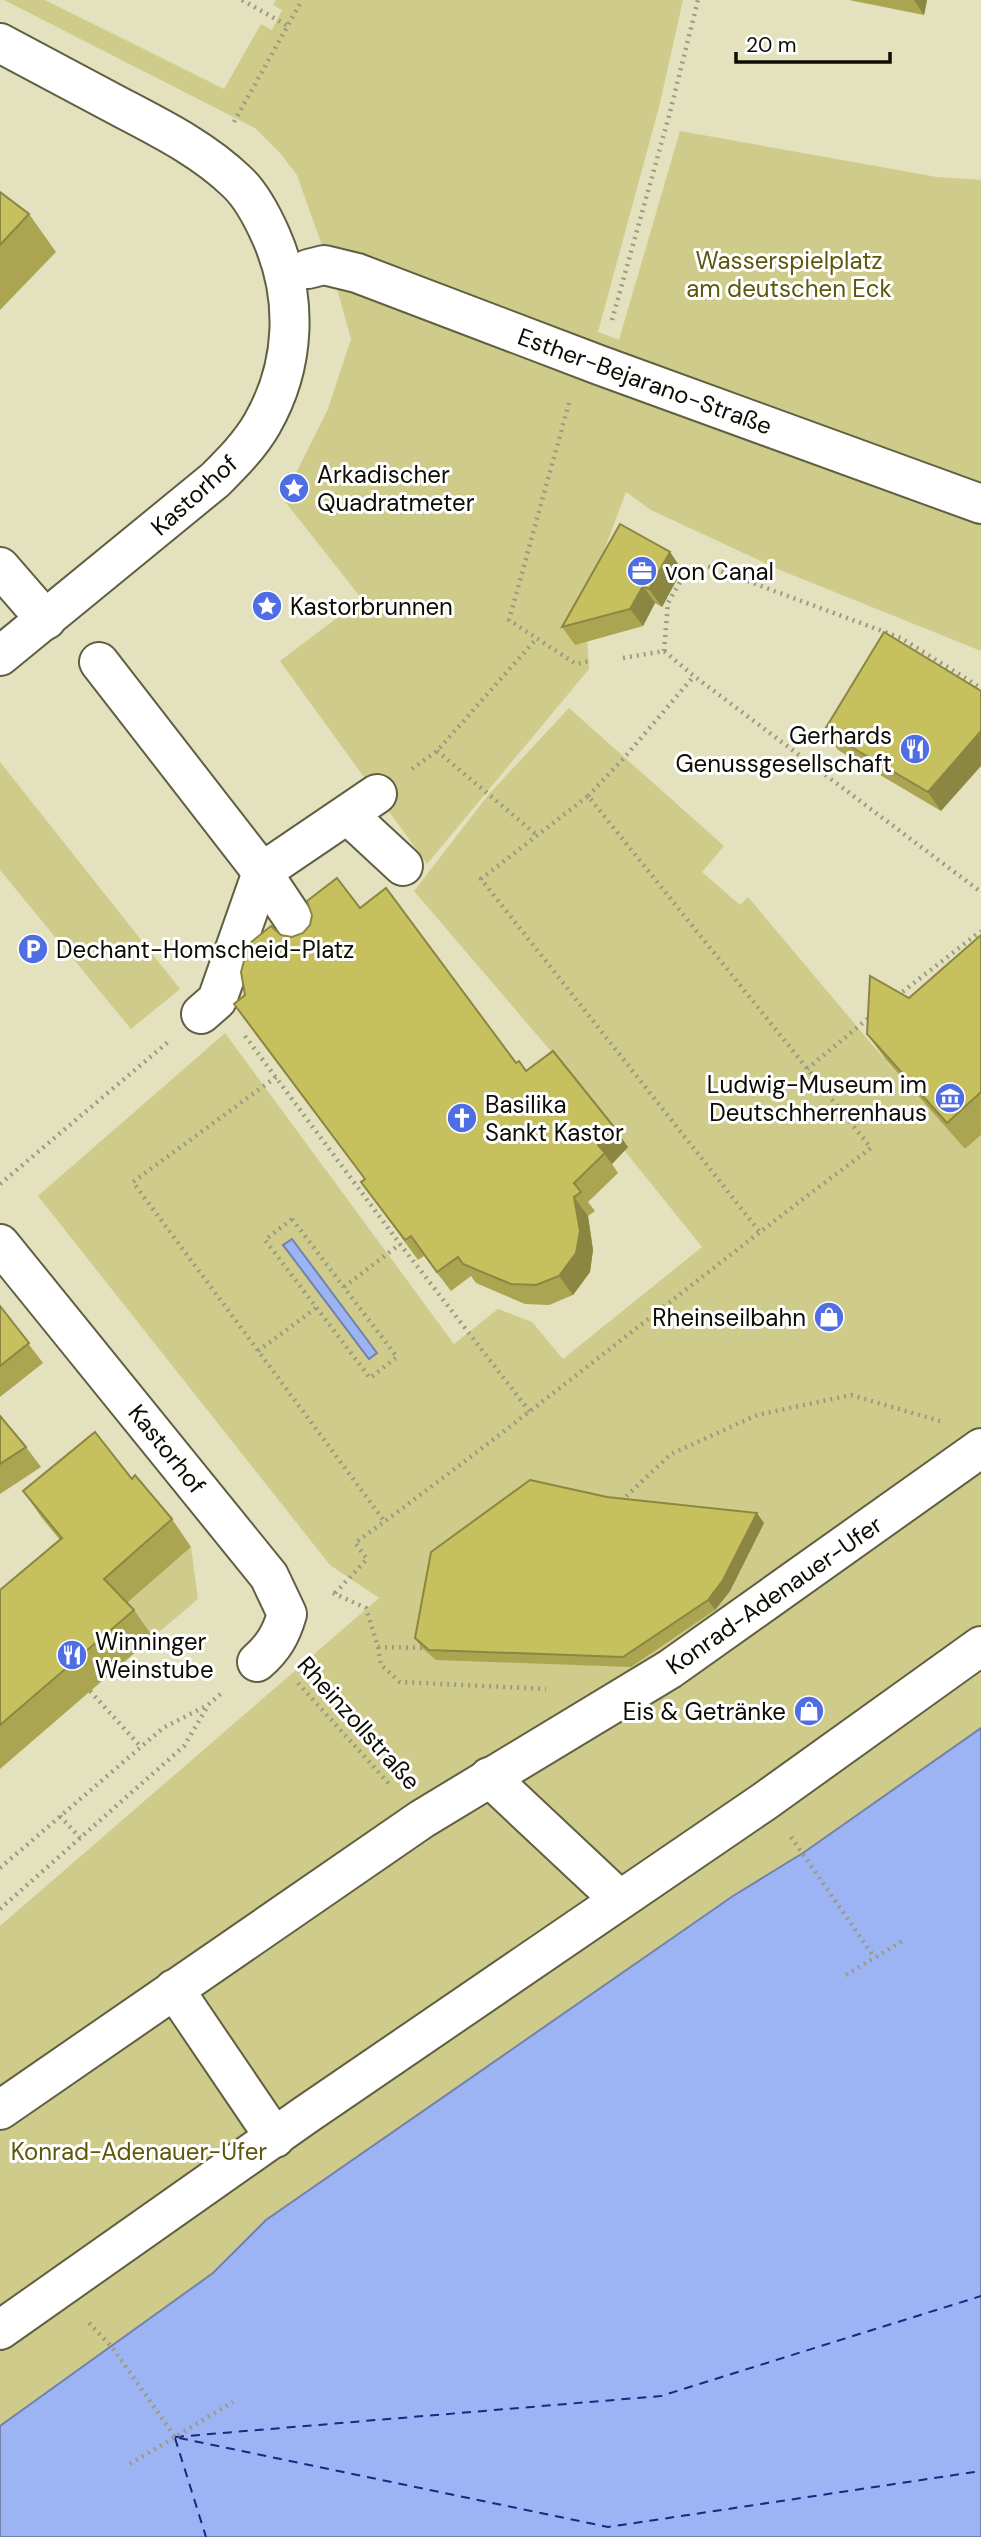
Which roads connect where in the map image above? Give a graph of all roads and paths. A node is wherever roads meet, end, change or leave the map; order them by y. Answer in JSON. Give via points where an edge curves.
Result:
{"nodes":[{"id":1,"x":242,"y":0,"type":"edge"},
{"id":2,"x":302,"y":0,"type":"edge"},
{"id":3,"x":698,"y":0,"type":"edge"},
{"id":4,"x":288,"y":26,"type":"junction"},
{"id":5,"x":0,"y":43,"type":"edge"},
{"id":6,"x":231,"y":129,"type":"dead end"},
{"id":7,"x":297,"y":273,"type":"junction"},
{"id":8,"x":590,"y":362,"type":"junction"},
{"id":9,"x":981,"y":504,"type":"edge"},
{"id":10,"x":0,"y":567,"type":"edge"},
{"id":11,"x":46,"y":620,"type":"junction"},
{"id":12,"x":537,"y":638,"type":"junction"},
{"id":13,"x":664,"y":651,"type":"junction"},
{"id":14,"x":0,"y":656,"type":"edge"},
{"id":15,"x":623,"y":658,"type":"dead end"},
{"id":16,"x":589,"y":661,"type":"dead end"},
{"id":17,"x":99,"y":662,"type":"dead end"},
{"id":18,"x":694,"y":676,"type":"junction"},
{"id":19,"x":981,"y":688,"type":"edge"},
{"id":20,"x":437,"y":751,"type":"junction"},
{"id":21,"x":588,"y":796,"type":"junction"},
{"id":22,"x":363,"y":804,"type":"junction"},
{"id":23,"x":538,"y":836,"type":"junction"},
{"id":24,"x":403,"y":866,"type":"dead end"},
{"id":25,"x":262,"y":872,"type":"junction"},
{"id":26,"x":981,"y":892,"type":"edge"},
{"id":27,"x":981,"y":930,"type":"edge"},
{"id":28,"x":304,"y":935,"type":"edge"},
{"id":29,"x":893,"y":999,"type":"edge"},
{"id":30,"x":209,"y":1007,"type":"junction"},
{"id":31,"x":882,"y":1007,"type":"edge"},
{"id":32,"x":807,"y":1069,"type":"junction"},
{"id":33,"x":275,"y":1077,"type":"junction"},
{"id":34,"x":365,"y":1179,"type":"edge"},
{"id":35,"x":0,"y":1184,"type":"edge"},
{"id":36,"x":357,"y":1185,"type":"junction"},
{"id":37,"x":759,"y":1231,"type":"junction"},
{"id":38,"x":0,"y":1244,"type":"edge"},
{"id":39,"x":400,"y":1244,"type":"junction"},
{"id":40,"x":344,"y":1287,"type":"junction"},
{"id":41,"x":316,"y":1307,"type":"junction"},
{"id":42,"x":258,"y":1351,"type":"junction"},
{"id":43,"x":530,"y":1412,"type":"junction"},
{"id":44,"x":942,"y":1422,"type":"dead end"},
{"id":45,"x":981,"y":1448,"type":"edge"},
{"id":46,"x":614,"y":1507,"type":"edge"},
{"id":47,"x":385,"y":1522,"type":"junction"},
{"id":48,"x":335,"y":1593,"type":"dead end"},
{"id":49,"x":366,"y":1608,"type":"dead end"},
{"id":50,"x":981,"y":1646,"type":"edge"},
{"id":51,"x":378,"y":1647,"type":"junction"},
{"id":52,"x":422,"y":1648,"type":"edge"},
{"id":53,"x":264,"y":1656,"type":"joint"},
{"id":54,"x":226,"y":1689,"type":"dead end"},
{"id":55,"x":90,"y":1691,"type":"dead end"},
{"id":56,"x":618,"y":1702,"type":"junction"},
{"id":57,"x":208,"y":1705,"type":"junction"},
{"id":58,"x":141,"y":1747,"type":"junction"},
{"id":59,"x":489,"y":1777,"type":"junction"},
{"id":60,"x":60,"y":1816,"type":"junction"},
{"id":61,"x":422,"y":1819,"type":"junction"},
{"id":62,"x":789,"y":1833,"type":"dead end"},
{"id":63,"x":80,"y":1838,"type":"junction"},
{"id":64,"x":0,"y":1868,"type":"edge"},
{"id":65,"x":619,"y":1899,"type":"junction"},
{"id":66,"x":0,"y":1909,"type":"edge"},
{"id":67,"x":904,"y":1940,"type":"dead end"},
{"id":68,"x":874,"y":1957,"type":"junction"},
{"id":69,"x":846,"y":1975,"type":"dead end"},
{"id":70,"x":174,"y":1989,"type":"junction"},
{"id":71,"x":0,"y":2110,"type":"edge"},
{"id":72,"x":275,"y":2138,"type":"junction"},
{"id":73,"x":84,"y":2316,"type":"dead end"},
{"id":74,"x":0,"y":2330,"type":"edge"},
{"id":75,"x":233,"y":2402,"type":"dead end"},
{"id":76,"x":175,"y":2437,"type":"junction"},
{"id":77,"x":130,"y":2464,"type":"dead end"}],
"edges":[{"from":1,"to":4,"type":"path"},
{"from":2,"to":4,"type":"path"},
{"from":3,"to":8,"type":"path","via":[[669,116]]},
{"from":4,"to":6,"type":"path"},
{"from":5,"to":7,"type":"street","name":"Kastorhof","via":[[212,160],[240,184],[281,260]]},
{"from":7,"to":8,"type":"street","name":"Esther-Bejarano-Straße","via":[[324,265],[357,273]]},
{"from":7,"to":11,"type":"street","name":"Kastorhof","via":[[278,391],[262,424],[215,480]]},
{"from":8,"to":9,"type":"street","name":"Esther-Bejarano-Straße"},
{"from":8,"to":12,"type":"path","via":[[509,620]]},
{"from":10,"to":11,"type":"street"},
{"from":11,"to":14,"type":"street","name":"Kastorhof"},
{"from":12,"to":16,"type":"path","via":[[576,664]]},
{"from":12,"to":20,"type":"path"},
{"from":13,"to":15,"type":"path"},
{"from":13,"to":18,"type":"path"},
{"from":13,"to":19,"type":"path","via":[[668,603],[680,582],[707,566],[901,638]]},
{"from":17,"to":25,"type":"street"},
{"from":18,"to":21,"type":"path"},
{"from":18,"to":26,"type":"path"},
{"from":20,"to":22,"type":"path"},
{"from":20,"to":23,"type":"path"},
{"from":21,"to":23,"type":"path"},
{"from":21,"to":32,"type":"path"},
{"from":22,"to":24,"type":"street"},
{"from":22,"to":25,"type":"street"},
{"from":23,"to":37,"type":"path","via":[[481,879]]},
{"from":25,"to":28,"type":"street"},
{"from":25,"to":30,"type":"street"},
{"from":27,"to":29,"type":"path"},
{"from":30,"to":33,"type":"path"},
{"from":30,"to":35,"type":"path"},
{"from":31,"to":32,"type":"path"},
{"from":32,"to":37,"type":"path","via":[[871,1148]]},
{"from":33,"to":36,"type":"path"},
{"from":33,"to":42,"type":"path","via":[[133,1182]]},
{"from":34,"to":36,"type":"path"},
{"from":36,"to":39,"type":"path"},
{"from":37,"to":43,"type":"path"},
{"from":38,"to":53,"type":"street","name":"Kastorhof","via":[[269,1576],[287,1614],[282,1632]]},
{"from":39,"to":40,"type":"path"},
{"from":39,"to":43,"type":"path"},
{"from":40,"to":41,"type":"path","via":[[292,1219],[265,1240]]},
{"from":40,"to":41,"type":"path","via":[[397,1357],[370,1378]]},
{"from":41,"to":42,"type":"path"},
{"from":42,"to":47,"type":"path"},
{"from":43,"to":47,"type":"path"},
{"from":44,"to":46,"type":"path","via":[[851,1395],[757,1415],[671,1454]]},
{"from":45,"to":56,"type":"street","name":"Konrad-Adenauer-Ufer","via":[[670,1670]]},
{"from":47,"to":48,"type":"path","via":[[355,1543],[367,1559]]},
{"from":49,"to":51,"type":"path"},
{"from":50,"to":65,"type":"street"},
{"from":51,"to":52,"type":"path"},
{"from":51,"to":56,"type":"path","via":[[381,1665],[400,1682],[599,1691]]},
{"from":53,"to":61,"type":"path","name":"Rheinzollstraße"},
{"from":54,"to":57,"type":"path"},
{"from":55,"to":58,"type":"path"},
{"from":56,"to":59,"type":"street","name":"Konrad-Adenauer-Ufer"},
{"from":57,"to":58,"type":"path","via":[[163,1728]]},
{"from":57,"to":63,"type":"path","via":[[184,1746]]},
{"from":58,"to":60,"type":"path"},
{"from":59,"to":61,"type":"street","name":"Konrad-Adenauer-Ufer"},
{"from":59,"to":65,"type":"street"},
{"from":60,"to":63,"type":"path"},
{"from":60,"to":64,"type":"path"},
{"from":61,"to":70,"type":"street","name":"Konrad-Adenauer-Ufer"},
{"from":62,"to":68,"type":"path"},
{"from":63,"to":66,"type":"path"},
{"from":65,"to":72,"type":"street"},
{"from":67,"to":68,"type":"path"},
{"from":68,"to":69,"type":"path"},
{"from":70,"to":71,"type":"street","name":"Konrad-Adenauer-Ufer"},
{"from":70,"to":72,"type":"street"},
{"from":72,"to":74,"type":"street"},
{"from":73,"to":76,"type":"path"},
{"from":75,"to":76,"type":"path"},
{"from":76,"to":77,"type":"path"}]}
